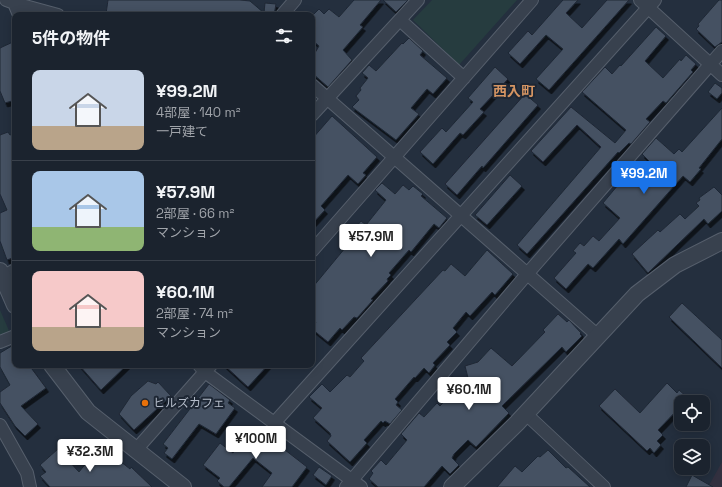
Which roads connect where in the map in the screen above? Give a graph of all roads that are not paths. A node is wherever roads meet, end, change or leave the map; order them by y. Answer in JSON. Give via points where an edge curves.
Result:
{"nodes":[{"id":1,"x":295,"y":0,"type":"edge"},
{"id":2,"x":418,"y":0,"type":"edge"},
{"id":3,"x":532,"y":0,"type":"edge"},
{"id":4,"x":10,"y":2,"type":"edge"},
{"id":5,"x":648,"y":2,"type":"edge"},
{"id":6,"x":17,"y":12,"type":"edge"},
{"id":7,"x":47,"y":12,"type":"edge"},
{"id":8,"x":285,"y":12,"type":"edge"},
{"id":9,"x":400,"y":20,"type":"junction"},
{"id":10,"x":722,"y":51,"type":"edge"},
{"id":11,"x":710,"y":64,"type":"junction"},
{"id":12,"x":722,"y":75,"type":"edge"},
{"id":13,"x":464,"y":78,"type":"junction"},
{"id":14,"x":315,"y":88,"type":"edge"},
{"id":15,"x":327,"y":98,"type":"junction"},
{"id":16,"x":315,"y":112,"type":"edge"},
{"id":17,"x":395,"y":156,"type":"junction"},
{"id":18,"x":462,"y":215,"type":"junction"},
{"id":19,"x":722,"y":241,"type":"edge"},
{"id":20,"x":315,"y":247,"type":"edge"},
{"id":21,"x":6,"y":273,"type":"edge"},
{"id":22,"x":528,"y":273,"type":"junction"},
{"id":23,"x":12,"y":294,"type":"edge"},
{"id":24,"x":598,"y":334,"type":"junction"},
{"id":25,"x":12,"y":337,"type":"edge"},
{"id":26,"x":0,"y":342,"type":"edge"},
{"id":27,"x":54,"y":368,"type":"edge"},
{"id":28,"x":204,"y":368,"type":"edge"},
{"id":29,"x":206,"y":368,"type":"edge"},
{"id":30,"x":526,"y":414,"type":"junction"},
{"id":31,"x":275,"y":422,"type":"junction"},
{"id":32,"x":0,"y":425,"type":"edge"},
{"id":33,"x":134,"y":451,"type":"junction"},
{"id":34,"x":353,"y":485,"type":"edge"},
{"id":35,"x":602,"y":486,"type":"edge"},
{"id":36,"x":30,"y":487,"type":"edge"},
{"id":37,"x":183,"y":487,"type":"edge"},
{"id":38,"x":452,"y":487,"type":"edge"}],
"edges":[{"from":1,"to":8,"type":"street"},
{"from":2,"to":9,"type":"street"},
{"from":3,"to":13,"type":"street"},
{"from":4,"to":6,"type":"street"},
{"from":4,"to":7,"type":"street"},
{"from":5,"to":11,"type":"street"},
{"from":5,"to":18,"type":"street"},
{"from":9,"to":13,"type":"street"},
{"from":9,"to":15,"type":"street"},
{"from":10,"to":11,"type":"street"},
{"from":11,"to":12,"type":"street"},
{"from":11,"to":22,"type":"street"},
{"from":13,"to":17,"type":"street"},
{"from":14,"to":15,"type":"street"},
{"from":15,"to":16,"type":"street"},
{"from":15,"to":17,"type":"street"},
{"from":17,"to":18,"type":"street"},
{"from":17,"to":20,"type":"street"},
{"from":18,"to":22,"type":"street"},
{"from":18,"to":31,"type":"street"},
{"from":19,"to":24,"type":"street","via":[[675,265],[637,294]]},
{"from":21,"to":23,"type":"street"},
{"from":22,"to":24,"type":"street"},
{"from":22,"to":34,"type":"street"},
{"from":24,"to":30,"type":"street"},
{"from":25,"to":26,"type":"street"},
{"from":27,"to":33,"type":"street","via":[[88,412]]},
{"from":28,"to":33,"type":"street"},
{"from":29,"to":31,"type":"street"},
{"from":30,"to":35,"type":"street"},
{"from":30,"to":38,"type":"street"},
{"from":31,"to":34,"type":"street"},
{"from":32,"to":36,"type":"street","via":[[27,473]]},
{"from":33,"to":37,"type":"street"}]}
